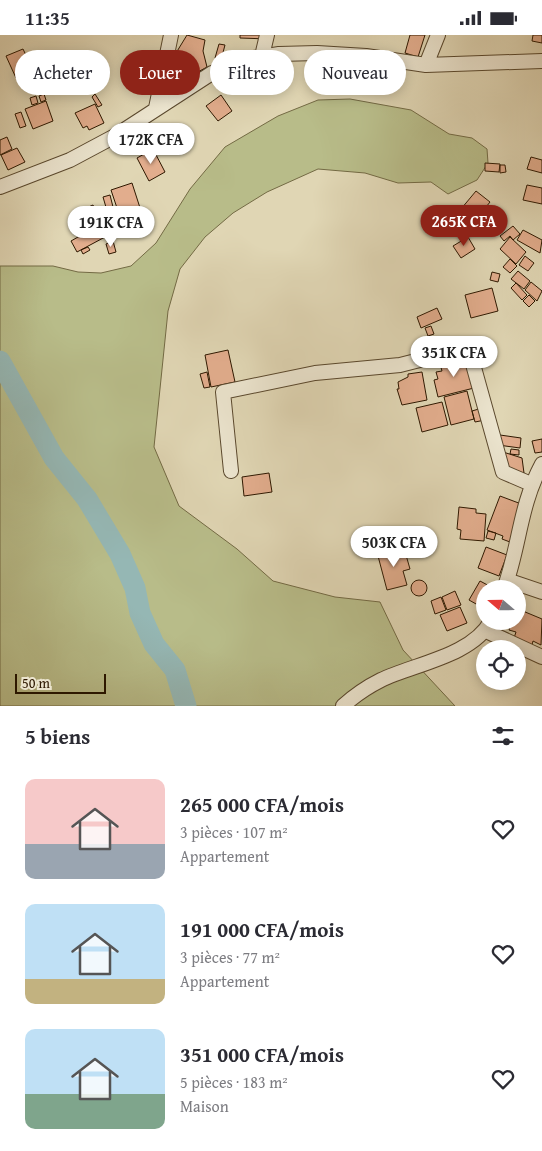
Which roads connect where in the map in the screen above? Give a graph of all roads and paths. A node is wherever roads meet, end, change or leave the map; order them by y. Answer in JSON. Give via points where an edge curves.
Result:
{"nodes":[{"id":1,"x":171,"y":35,"type":"edge"},
{"id":2,"x":267,"y":35,"type":"edge"},
{"id":3,"x":438,"y":35,"type":"edge"},
{"id":4,"x":264,"y":50,"type":"edge"},
{"id":5,"x":294,"y":55,"type":"edge"},
{"id":6,"x":542,"y":61,"type":"edge"},
{"id":7,"x":426,"y":65,"type":"junction"},
{"id":8,"x":210,"y":74,"type":"edge"},
{"id":9,"x":156,"y":108,"type":"junction"},
{"id":10,"x":0,"y":187,"type":"edge"},
{"id":11,"x":542,"y":464,"type":"edge"},
{"id":12,"x":231,"y":471,"type":"dead end"},
{"id":13,"x":531,"y":484,"type":"junction"},
{"id":14,"x":507,"y":580,"type":"edge"},
{"id":15,"x":526,"y":588,"type":"edge"},
{"id":16,"x":542,"y":592,"type":"edge"},
{"id":17,"x":484,"y":630,"type":"edge"},
{"id":18,"x":496,"y":630,"type":"edge"},
{"id":19,"x":542,"y":657,"type":"edge"},
{"id":20,"x":343,"y":706,"type":"edge"}],
"edges":[{"from":1,"to":9,"type":"street"},
{"from":2,"to":4,"type":"street"},
{"from":3,"to":7,"type":"street"},
{"from":5,"to":7,"type":"street","via":[[366,56]]},
{"from":6,"to":7,"type":"street"},
{"from":8,"to":9,"type":"street"},
{"from":9,"to":10,"type":"street","via":[[115,136],[70,160]]},
{"from":11,"to":13,"type":"street"},
{"from":12,"to":13,"type":"street","via":[[223,392],[315,373],[400,365],[471,347],[503,472]]},
{"from":13,"to":14,"type":"street"},
{"from":15,"to":16,"type":"street"},
{"from":17,"to":20,"type":"street","via":[[472,641],[432,662],[382,679]]},
{"from":18,"to":19,"type":"street"}]}
